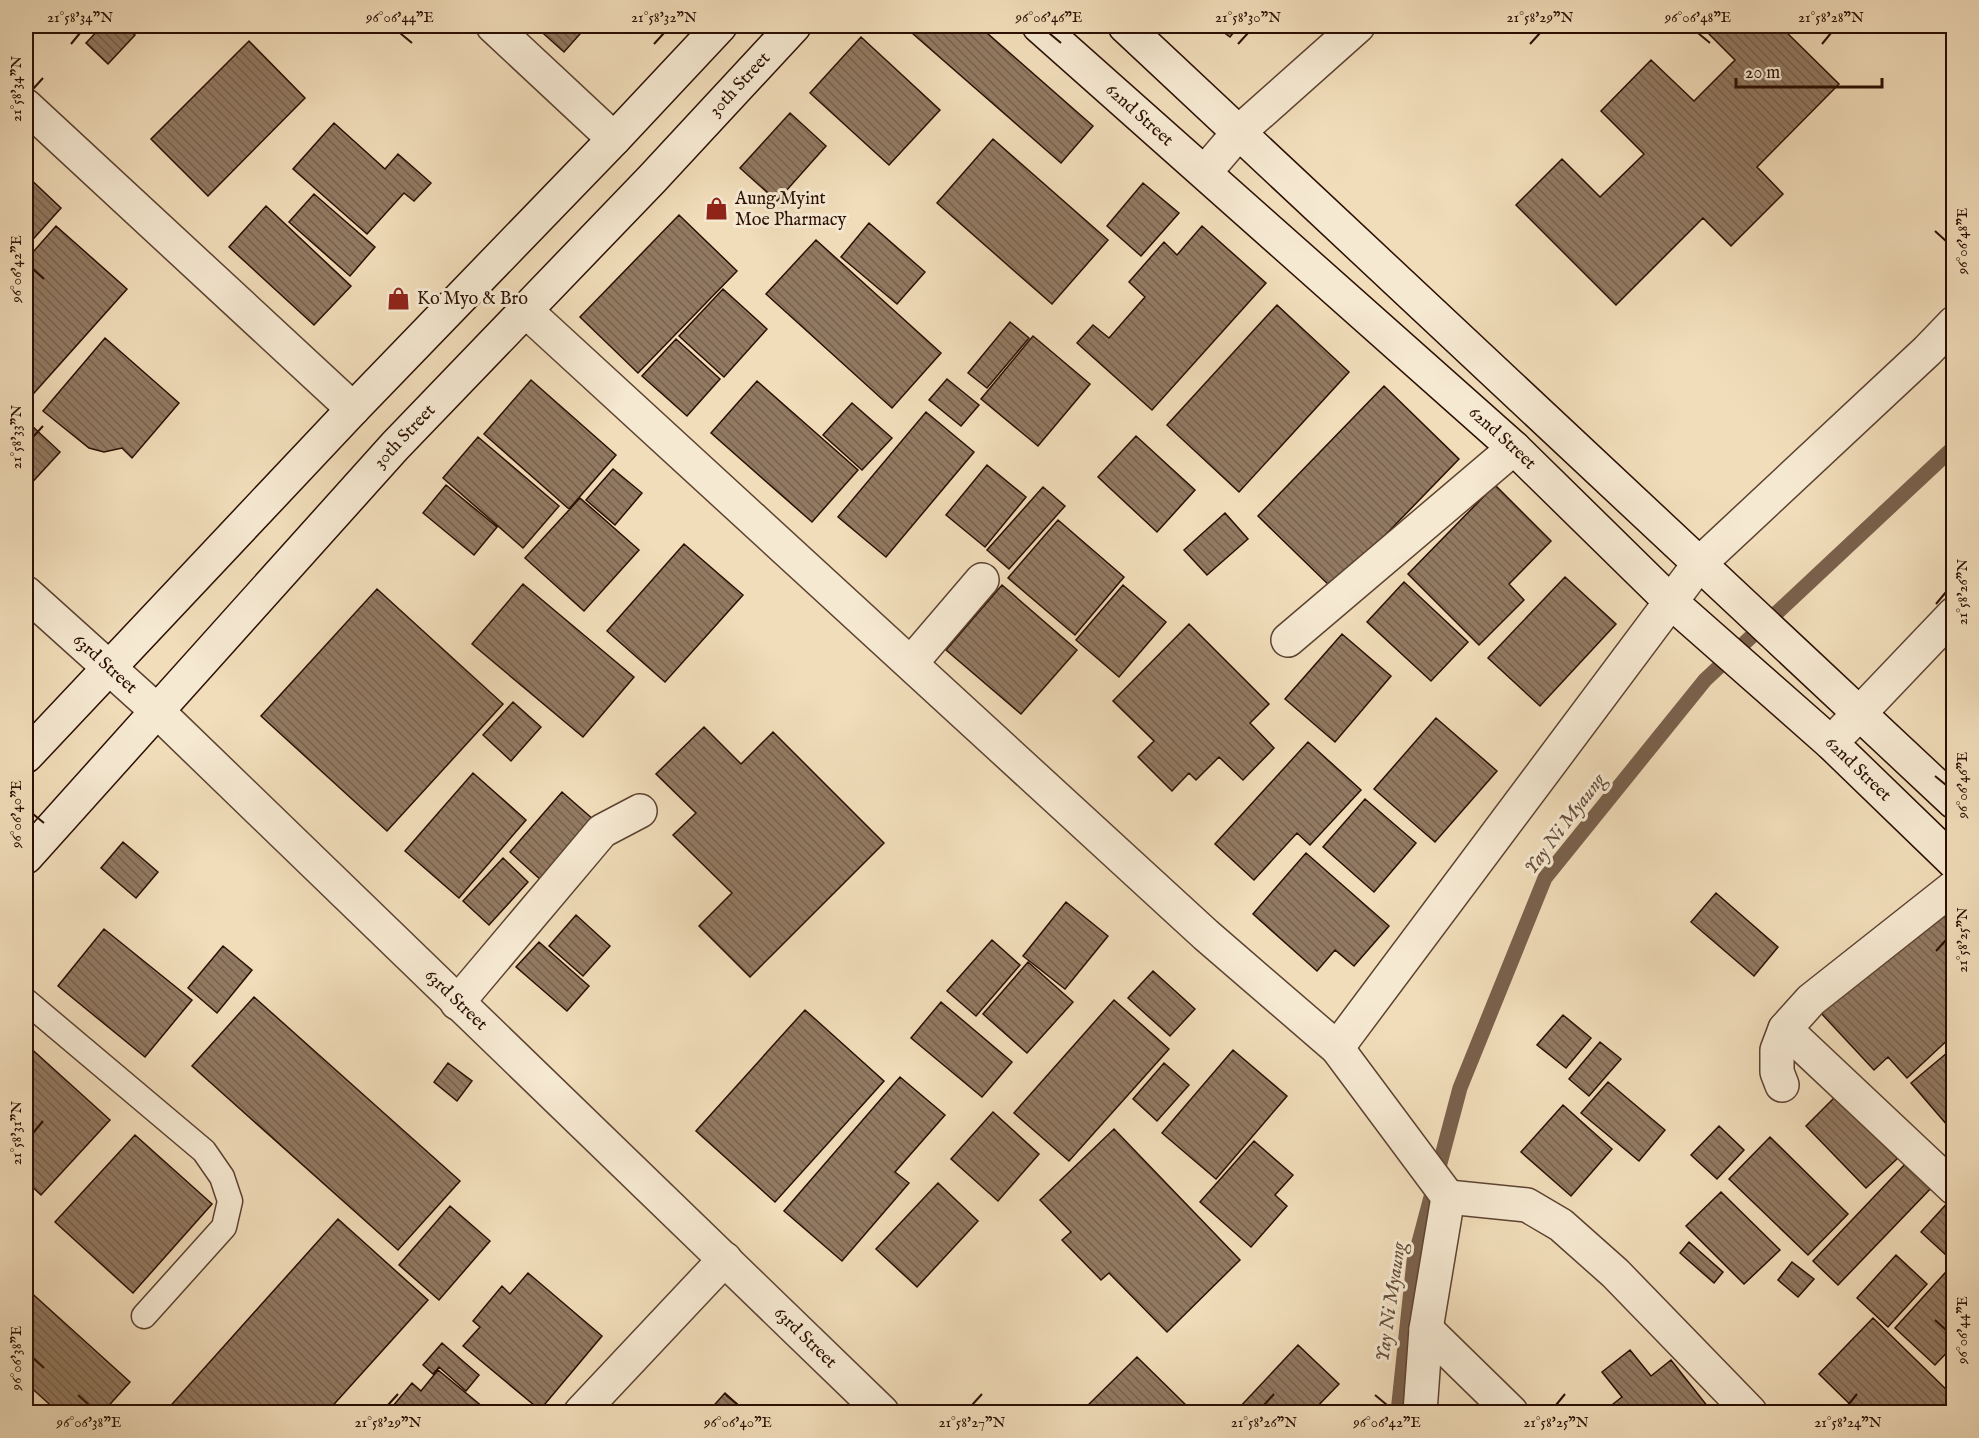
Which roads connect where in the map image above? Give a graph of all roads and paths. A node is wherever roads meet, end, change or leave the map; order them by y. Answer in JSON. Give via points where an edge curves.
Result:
{"nodes":[{"id":1,"x":493,"y":26,"type":"edge"},
{"id":2,"x":720,"y":26,"type":"edge"},
{"id":3,"x":794,"y":26,"type":"edge"},
{"id":4,"x":1040,"y":26,"type":"edge"},
{"id":5,"x":1125,"y":26,"type":"edge"},
{"id":6,"x":1358,"y":26,"type":"edge"},
{"id":7,"x":26,"y":106,"type":"edge"},
{"id":8,"x":1240,"y":131,"type":"junction"},
{"id":9,"x":614,"y":139,"type":"junction"},
{"id":10,"x":1206,"y":171,"type":"junction"},
{"id":11,"x":525,"y":310,"type":"junction"},
{"id":12,"x":1953,"y":323,"type":"edge"},
{"id":13,"x":353,"y":409,"type":"junction"},
{"id":14,"x":1514,"y":448,"type":"junction"},
{"id":15,"x":1709,"y":574,"type":"junction"},
{"id":16,"x":982,"y":580,"type":"dead end"},
{"id":17,"x":26,"y":593,"type":"edge"},
{"id":18,"x":1679,"y":609,"type":"junction"},
{"id":19,"x":1953,"y":614,"type":"edge"},
{"id":20,"x":1288,"y":640,"type":"dead end"},
{"id":21,"x":911,"y":663,"type":"junction"},
{"id":22,"x":108,"y":668,"type":"junction"},
{"id":23,"x":156,"y":710,"type":"junction"},
{"id":24,"x":1860,"y":711,"type":"junction"},
{"id":25,"x":1831,"y":743,"type":"junction"},
{"id":26,"x":26,"y":756,"type":"edge"},
{"id":27,"x":1953,"y":801,"type":"edge"},
{"id":28,"x":640,"y":811,"type":"dead end"},
{"id":29,"x":26,"y":857,"type":"edge"},
{"id":30,"x":1953,"y":862,"type":"edge"},
{"id":31,"x":1953,"y":887,"type":"edge"},
{"id":32,"x":26,"y":1001,"type":"edge"},
{"id":33,"x":457,"y":1004,"type":"junction"},
{"id":34,"x":1785,"y":1029,"type":"junction"},
{"id":35,"x":1337,"y":1048,"type":"junction"},
{"id":36,"x":1782,"y":1085,"type":"dead end"},
{"id":37,"x":1953,"y":1188,"type":"edge"},
{"id":38,"x":1444,"y":1192,"type":"junction"},
{"id":39,"x":725,"y":1259,"type":"junction"},
{"id":40,"x":144,"y":1316,"type":"dead end"},
{"id":41,"x":1426,"y":1329,"type":"junction"},
{"id":42,"x":581,"y":1413,"type":"edge"},
{"id":43,"x":882,"y":1413,"type":"edge"},
{"id":44,"x":1419,"y":1413,"type":"edge"},
{"id":45,"x":1511,"y":1413,"type":"edge"},
{"id":46,"x":1750,"y":1413,"type":"edge"}],
"edges":[{"from":1,"to":9,"type":"street"},
{"from":2,"to":9,"type":"street"},
{"from":3,"to":11,"type":"street","name":"30th Street"},
{"from":4,"to":10,"type":"street","name":"62nd Street"},
{"from":5,"to":8,"type":"street"},
{"from":6,"to":8,"type":"street"},
{"from":7,"to":13,"type":"street"},
{"from":8,"to":10,"type":"street"},
{"from":8,"to":15,"type":"street"},
{"from":9,"to":13,"type":"street"},
{"from":10,"to":14,"type":"street","name":"62nd Street"},
{"from":11,"to":21,"type":"street"},
{"from":11,"to":23,"type":"street","name":"30th Street","via":[[395,446]]},
{"from":12,"to":15,"type":"street"},
{"from":13,"to":22,"type":"street"},
{"from":14,"to":18,"type":"street","name":"62nd Street"},
{"from":14,"to":20,"type":"street"},
{"from":15,"to":18,"type":"street"},
{"from":15,"to":24,"type":"street"},
{"from":16,"to":21,"type":"street"},
{"from":17,"to":22,"type":"street","name":"63rd Street"},
{"from":18,"to":25,"type":"street","name":"62nd Street"},
{"from":18,"to":35,"type":"street"},
{"from":19,"to":24,"type":"street"},
{"from":21,"to":35,"type":"street","via":[[1206,935]]},
{"from":22,"to":23,"type":"street","name":"63rd Street"},
{"from":22,"to":26,"type":"street"},
{"from":23,"to":29,"type":"street","name":"30th Street"},
{"from":23,"to":33,"type":"street","name":"63rd Street"},
{"from":24,"to":25,"type":"street"},
{"from":24,"to":27,"type":"street"},
{"from":25,"to":30,"type":"street","name":"62nd Street"},
{"from":28,"to":33,"type":"street","via":[[602,831]]},
{"from":31,"to":34,"type":"street","via":[[1811,1000]]},
{"from":32,"to":40,"type":"lane","via":[[204,1151],[222,1177],[230,1201],[224,1227]]},
{"from":33,"to":39,"type":"street","name":"63rd Street"},
{"from":34,"to":36,"type":"street","via":[[1778,1050],[1777,1072]]},
{"from":34,"to":37,"type":"street"},
{"from":35,"to":38,"type":"street"},
{"from":38,"to":41,"type":"street"},
{"from":38,"to":46,"type":"street","via":[[1527,1205],[1561,1225],[1615,1273]]},
{"from":39,"to":42,"type":"street"},
{"from":39,"to":43,"type":"street","name":"63rd Street"},
{"from":41,"to":44,"type":"street"},
{"from":41,"to":45,"type":"street"}]}
